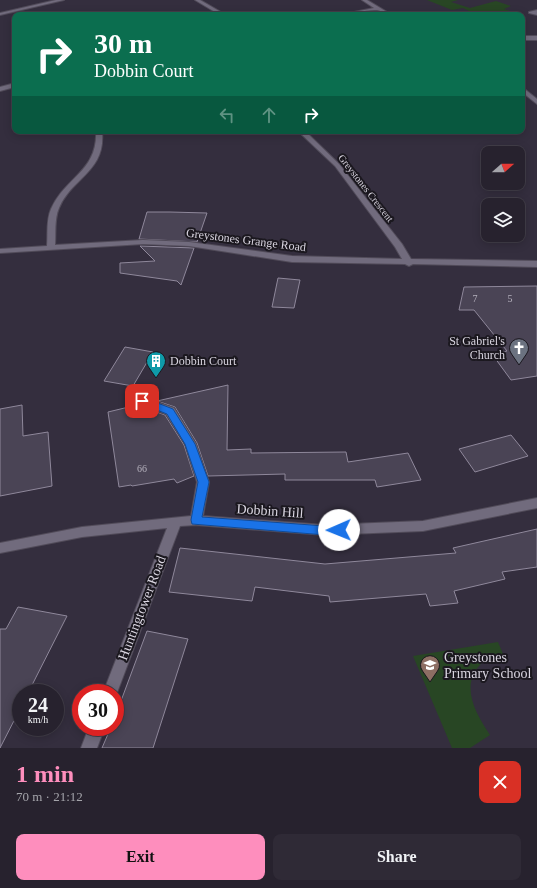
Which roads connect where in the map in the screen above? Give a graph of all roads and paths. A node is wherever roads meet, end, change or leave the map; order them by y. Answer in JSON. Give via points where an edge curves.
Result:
{"nodes":[{"id":1,"x":62,"y":0,"type":"edge"},
{"id":2,"x":198,"y":0,"type":"edge"},
{"id":3,"x":364,"y":0,"type":"edge"},
{"id":4,"x":377,"y":9,"type":"junction"},
{"id":5,"x":537,"y":11,"type":"edge"},
{"id":6,"x":219,"y":12,"type":"edge"},
{"id":7,"x":359,"y":12,"type":"edge"},
{"id":8,"x":384,"y":12,"type":"edge"},
{"id":9,"x":0,"y":14,"type":"edge"},
{"id":10,"x":537,"y":14,"type":"edge"},
{"id":11,"x":525,"y":38,"type":"edge"},
{"id":12,"x":537,"y":38,"type":"edge"},
{"id":13,"x":12,"y":86,"type":"edge"},
{"id":14,"x":0,"y":89,"type":"edge"},
{"id":15,"x":525,"y":92,"type":"edge"},
{"id":16,"x":537,"y":102,"type":"edge"},
{"id":17,"x":100,"y":134,"type":"edge"},
{"id":18,"x":304,"y":134,"type":"edge"},
{"id":19,"x":51,"y":248,"type":"junction"},
{"id":20,"x":0,"y":251,"type":"edge"},
{"id":21,"x":409,"y":263,"type":"junction"},
{"id":22,"x":537,"y":264,"type":"edge"},
{"id":23,"x":142,"y":401,"type":"dead end"},
{"id":24,"x":537,"y":503,"type":"edge"},
{"id":25,"x":196,"y":520,"type":"junction"},
{"id":26,"x":175,"y":524,"type":"junction"},
{"id":27,"x":0,"y":548,"type":"edge"},
{"id":28,"x":113,"y":684,"type":"edge"},
{"id":29,"x":94,"y":736,"type":"edge"},
{"id":30,"x":89,"y":748,"type":"edge"}],
"edges":[{"from":1,"to":9,"type":"street"},
{"from":2,"to":6,"type":"street"},
{"from":3,"to":4,"type":"street"},
{"from":4,"to":7,"type":"street"},
{"from":4,"to":8,"type":"street"},
{"from":5,"to":10,"type":"street","via":[[531,13]]},
{"from":11,"to":12,"type":"street"},
{"from":13,"to":14,"type":"street"},
{"from":15,"to":16,"type":"street"},
{"from":17,"to":19,"type":"street","via":[[102,141],[98,155],[54,208]]},
{"from":18,"to":21,"type":"street","name":"Greystones Crescent","via":[[337,165],[399,246]]},
{"from":19,"to":20,"type":"street","name":"Greystones Grange Road"},
{"from":19,"to":21,"type":"street","name":"Greystones Grange Road","via":[[143,242],[188,244],[292,259]]},
{"from":21,"to":22,"type":"street","name":"Greystones Grange Road"},
{"from":23,"to":25,"type":"street","via":[[170,411],[190,444],[203,482]]},
{"from":24,"to":25,"type":"street","name":"Dobbin Hill","via":[[423,526],[325,530]]},
{"from":25,"to":26,"type":"street","name":"Dobbin Hill"},
{"from":26,"to":27,"type":"street","name":"Dobbin Hill","via":[[82,532]]},
{"from":26,"to":28,"type":"street","name":"Huntingtower Road"},
{"from":29,"to":30,"type":"street"}]}
